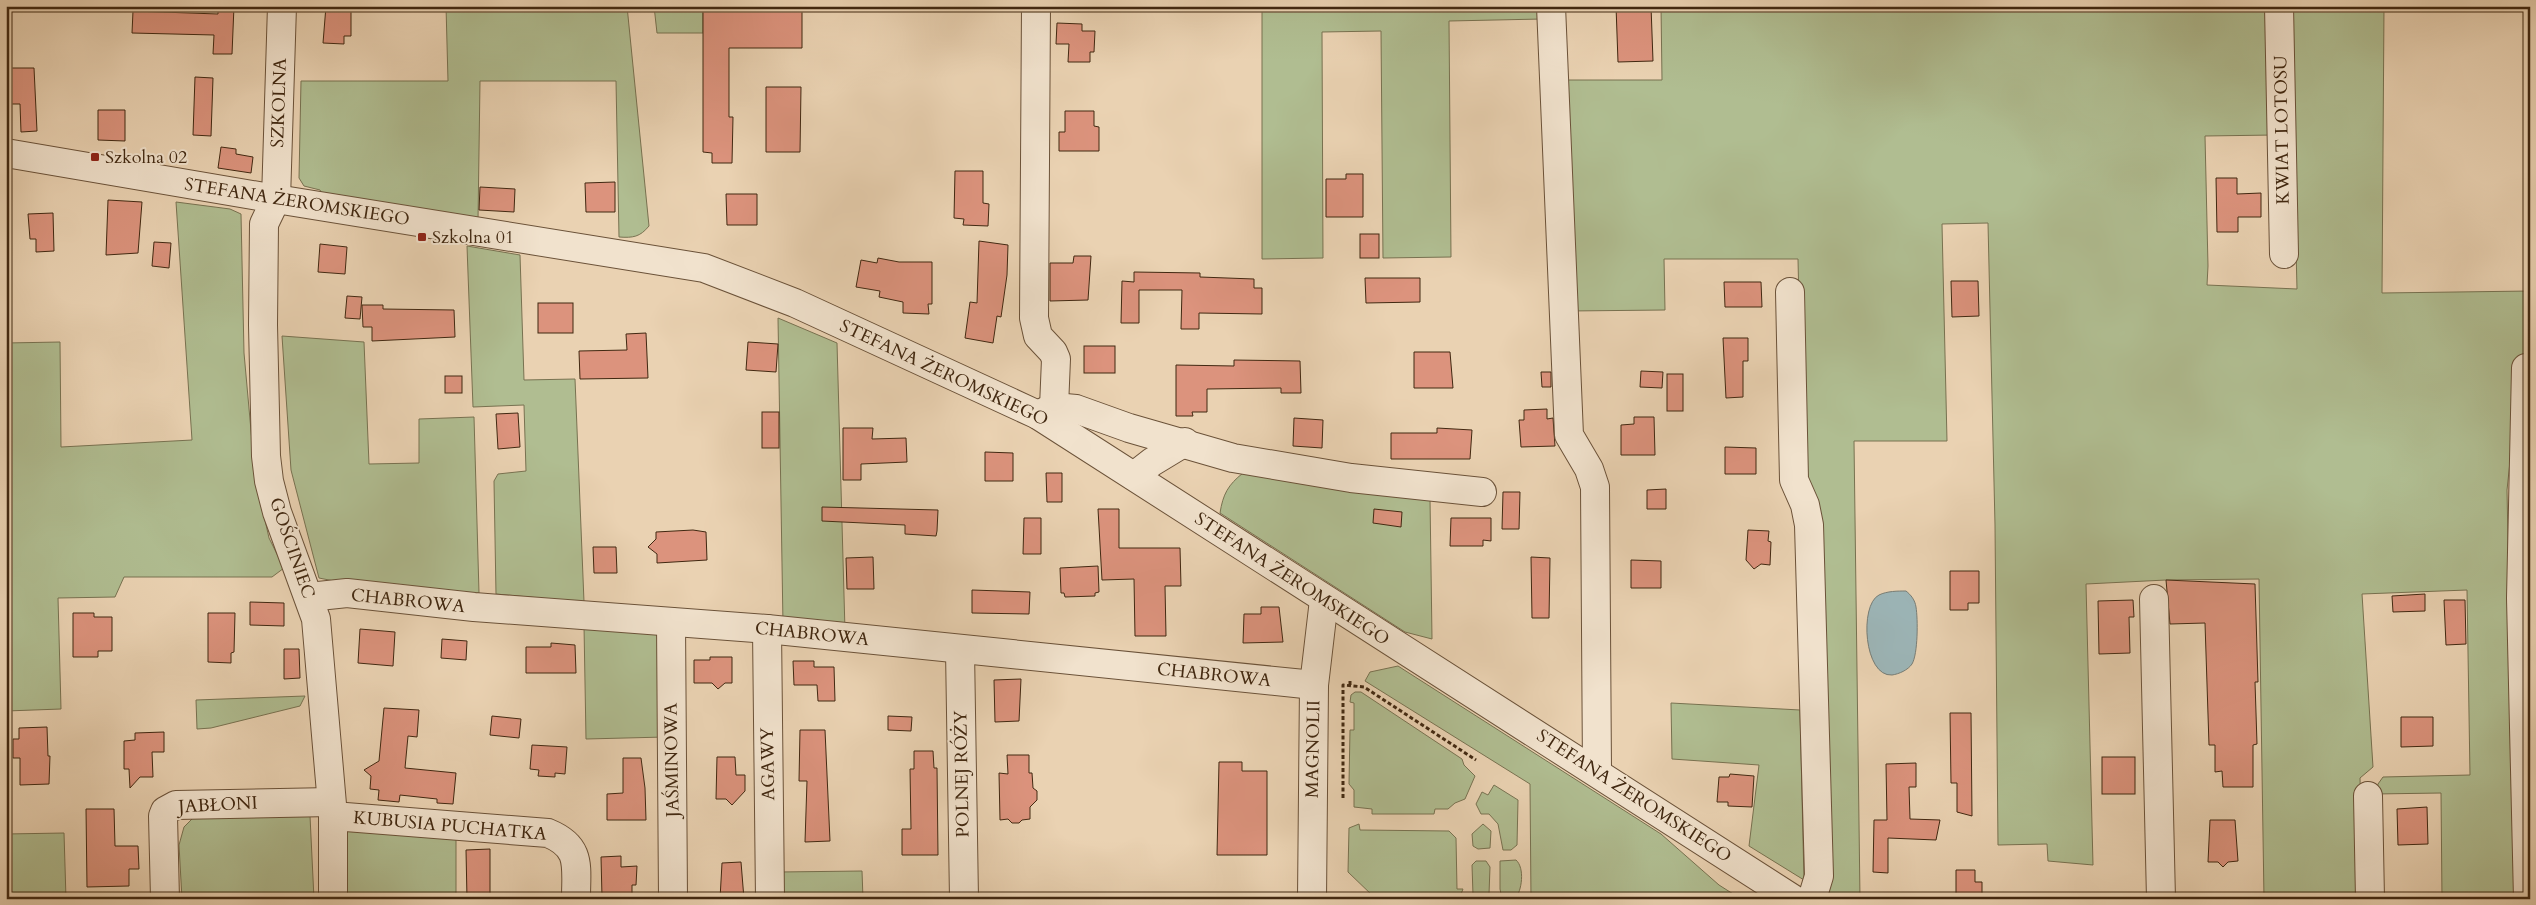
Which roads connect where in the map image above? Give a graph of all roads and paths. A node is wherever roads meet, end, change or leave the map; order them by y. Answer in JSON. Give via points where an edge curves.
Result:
{"nodes":[{"id":1,"x":282,"y":6,"type":"edge"},
{"id":2,"x":1036,"y":6,"type":"edge"},
{"id":3,"x":1551,"y":6,"type":"edge"},
{"id":4,"x":2279,"y":6,"type":"edge"},
{"id":5,"x":6,"y":153,"type":"edge"},
{"id":6,"x":276,"y":199,"type":"junction"},
{"id":7,"x":2284,"y":254,"type":"dead end"},
{"id":8,"x":1790,"y":292,"type":"dead end"},
{"id":9,"x":2526,"y":368,"type":"dead end"},
{"id":10,"x":1046,"y":411,"type":"junction"},
{"id":11,"x":1184,"y":442,"type":"junction"},
{"id":12,"x":1134,"y":476,"type":"junction"},
{"id":13,"x":1482,"y":492,"type":"dead end"},
{"id":14,"x":309,"y":596,"type":"junction"},
{"id":15,"x":2154,"y":599,"type":"dead end"},
{"id":16,"x":1324,"y":600,"type":"junction"},
{"id":17,"x":671,"y":622,"type":"junction"},
{"id":18,"x":767,"y":629,"type":"junction"},
{"id":19,"x":960,"y":650,"type":"junction"},
{"id":20,"x":1350,"y":680,"type":"dead end"},
{"id":21,"x":1314,"y":685,"type":"junction"},
{"id":22,"x":1350,"y":685,"type":"junction"},
{"id":23,"x":1476,"y":760,"type":"dead end"},
{"id":24,"x":1597,"y":772,"type":"junction"},
{"id":25,"x":2368,"y":796,"type":"dead end"},
{"id":26,"x":1344,"y":798,"type":"dead end"},
{"id":27,"x":332,"y":809,"type":"junction"},
{"id":28,"x":165,"y":899,"type":"edge"},
{"id":29,"x":333,"y":899,"type":"edge"},
{"id":30,"x":576,"y":899,"type":"edge"},
{"id":31,"x":673,"y":899,"type":"edge"},
{"id":32,"x":770,"y":899,"type":"edge"},
{"id":33,"x":964,"y":899,"type":"edge"},
{"id":34,"x":1312,"y":899,"type":"edge"},
{"id":35,"x":1794,"y":899,"type":"edge"},
{"id":36,"x":1812,"y":899,"type":"edge"},
{"id":37,"x":2161,"y":899,"type":"edge"},
{"id":38,"x":2370,"y":899,"type":"edge"},
{"id":39,"x":2528,"y":899,"type":"edge"}],
"edges":[{"from":1,"to":6,"type":"street","name":"SZKOLNA"},
{"from":2,"to":10,"type":"street","via":[[1034,318],[1038,336],[1056,359]]},
{"from":3,"to":24,"type":"street","via":[[1569,435],[1589,469],[1595,487]]},
{"from":4,"to":7,"type":"street","name":"KWIAT LOTOSU"},
{"from":5,"to":6,"type":"street","name":"STEFANA ŻEROMSKIEGO"},
{"from":6,"to":10,"type":"street","name":"STEFANA ŻEROMSKIEGO","via":[[704,268],[795,303]]},
{"from":6,"to":14,"type":"street","name":"GOŚCINIEC","via":[[264,224],[266,456],[277,512]]},
{"from":8,"to":36,"type":"street","via":[[1794,480],[1809,525],[1819,876]]},
{"from":9,"to":39,"type":"street","via":[[2522,598]]},
{"from":10,"to":11,"type":"street","via":[[1076,410]]},
{"from":10,"to":12,"type":"street","name":"STEFANA ŻEROMSKIEGO"},
{"from":11,"to":12,"type":"street"},
{"from":11,"to":13,"type":"street","via":[[1234,458],[1295,470]]},
{"from":12,"to":16,"type":"street","name":"STEFANA ŻEROMSKIEGO"},
{"from":14,"to":17,"type":"street","name":"CHABROWA","via":[[347,593],[474,608]]},
{"from":14,"to":27,"type":"street","name":"GOŚCINIEC","via":[[316,618]]},
{"from":15,"to":37,"type":"street"},
{"from":16,"to":21,"type":"street","name":"MAGNOLII"},
{"from":16,"to":24,"type":"street","name":"STEFANA ŻEROMSKIEGO"},
{"from":17,"to":18,"type":"street","name":"CHABROWA"},
{"from":17,"to":31,"type":"street","name":"JAŚMINOWA"},
{"from":18,"to":19,"type":"street","name":"CHABROWA"},
{"from":18,"to":32,"type":"street","name":"AGAWY"},
{"from":19,"to":21,"type":"street","name":"CHABROWA"},
{"from":19,"to":33,"type":"street","name":"POLNEJ RÓŻY"},
{"from":20,"to":22,"type":"path"},
{"from":21,"to":34,"type":"street","name":"MAGNOLII"},
{"from":22,"to":23,"type":"path","via":[[1364,687]]},
{"from":22,"to":26,"type":"path","via":[[1344,685]]},
{"from":24,"to":35,"type":"street","name":"STEFANA ŻEROMSKIEGO"},
{"from":25,"to":38,"type":"street"},
{"from":27,"to":28,"type":"street","name":"JABŁONI","via":[[200,804],[169,808],[163,816]]},
{"from":27,"to":29,"type":"street","name":"GOŚCINIEC"},
{"from":27,"to":30,"type":"street","name":"KUBUSIA PUCHATKA","via":[[548,833],[570,847],[576,869]]}]}
